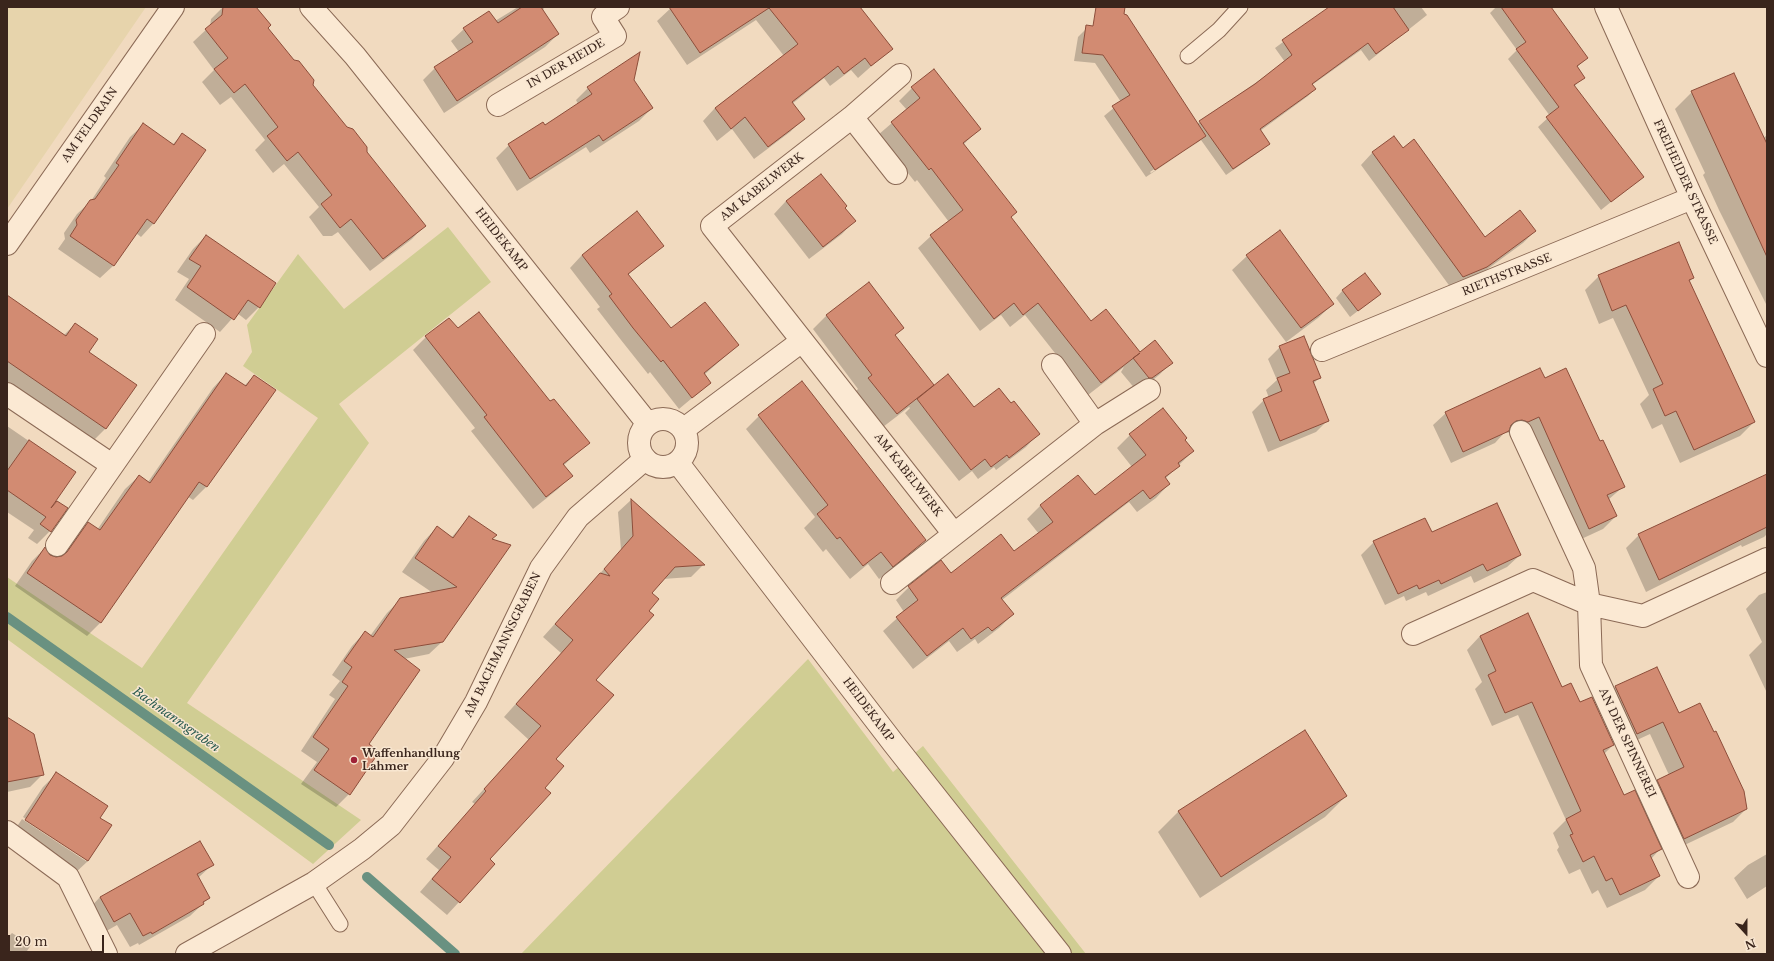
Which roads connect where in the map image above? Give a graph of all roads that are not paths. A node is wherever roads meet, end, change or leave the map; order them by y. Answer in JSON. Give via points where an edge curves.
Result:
{"nodes":[{"id":1,"x":174,"y":7,"type":"edge"},
{"id":2,"x":311,"y":7,"type":"edge"},
{"id":3,"x":331,"y":7,"type":"edge"},
{"id":4,"x":1240,"y":7,"type":"edge"},
{"id":5,"x":1606,"y":7,"type":"edge"},
{"id":6,"x":606,"y":10,"type":"edge"},
{"id":7,"x":355,"y":56,"type":"junction"},
{"id":8,"x":1188,"y":56,"type":"dead end"},
{"id":9,"x":900,"y":75,"type":"dead end"},
{"id":10,"x":498,"y":104,"type":"dead end"},
{"id":11,"x":852,"y":117,"type":"junction"},
{"id":12,"x":896,"y":173,"type":"dead end"},
{"id":13,"x":1692,"y":198,"type":"junction"},
{"id":14,"x":7,"y":244,"type":"edge"},
{"id":15,"x":204,"y":334,"type":"dead end"},
{"id":16,"x":802,"y":341,"type":"junction"},
{"id":17,"x":1322,"y":350,"type":"dead end"},
{"id":18,"x":1766,"y":352,"type":"edge"},
{"id":19,"x":1053,"y":366,"type":"dead end"},
{"id":20,"x":1149,"y":390,"type":"dead end"},
{"id":21,"x":7,"y":394,"type":"edge"},
{"id":22,"x":648,"y":424,"type":"junction"},
{"id":23,"x":1095,"y":424,"type":"junction"},
{"id":24,"x":684,"y":430,"type":"junction"},
{"id":25,"x":1521,"y":432,"type":"dead end"},
{"id":26,"x":645,"y":459,"type":"junction"},
{"id":27,"x":678,"y":462,"type":"junction"},
{"id":28,"x":112,"y":465,"type":"junction"},
{"id":29,"x":954,"y":534,"type":"junction"},
{"id":30,"x":57,"y":545,"type":"dead end"},
{"id":31,"x":1767,"y":559,"type":"edge"},
{"id":32,"x":892,"y":583,"type":"dead end"},
{"id":33,"x":1589,"y":604,"type":"junction"},
{"id":34,"x":1413,"y":634,"type":"dead end"},
{"id":35,"x":7,"y":832,"type":"edge"},
{"id":36,"x":1688,"y":877,"type":"dead end"},
{"id":37,"x":314,"y":883,"type":"junction"},
{"id":38,"x":340,"y":924,"type":"dead end"},
{"id":39,"x":106,"y":954,"type":"edge"},
{"id":40,"x":187,"y":954,"type":"edge"},
{"id":41,"x":1060,"y":954,"type":"edge"}],
"edges":[{"from":1,"to":14,"type":"street","name":"AM FELDRAIN"},
{"from":2,"to":7,"type":"street","name":"HEIDEKAMP"},
{"from":3,"to":7,"type":"street","name":"HEIDEKAMP"},
{"from":4,"to":8,"type":"lane","via":[[1219,30]]},
{"from":5,"to":13,"type":"street","name":"FREIHEIDER STRASSE"},
{"from":6,"to":10,"type":"street","name":"IN DER HEIDE","via":[[616,36]]},
{"from":7,"to":22,"type":"street","name":"HEIDEKAMP"},
{"from":9,"to":11,"type":"street","name":"AM KABELWERK"},
{"from":11,"to":12,"type":"street"},
{"from":11,"to":16,"type":"street","name":"AM KABELWERK","via":[[712,226]]},
{"from":13,"to":17,"type":"street","name":"RIETHSTRASSE"},
{"from":13,"to":18,"type":"street","name":"FREIHEIDER STRASSE"},
{"from":15,"to":28,"type":"street"},
{"from":16,"to":24,"type":"street"},
{"from":16,"to":29,"type":"street","name":"AM KABELWERK"},
{"from":19,"to":23,"type":"street"},
{"from":20,"to":23,"type":"street"},
{"from":21,"to":28,"type":"street"},
{"from":22,"to":24,"type":"street","via":[[664,418],[673,420]]},
{"from":22,"to":26,"type":"street","via":[[639,444]]},
{"from":23,"to":29,"type":"street"},
{"from":24,"to":27,"type":"street","via":[[688,444],[685,454]]},
{"from":25,"to":33,"type":"street","name":"AN DER SPINNEREI","via":[[1584,568]]},
{"from":26,"to":27,"type":"street","via":[[658,467],[667,467]]},
{"from":26,"to":37,"type":"street","name":"AM BACHMANNSGRABEN","via":[[578,517],[541,568],[476,702],[443,758],[391,825]]},
{"from":27,"to":41,"type":"street","name":"HEIDEKAMP","via":[[894,744]]},
{"from":28,"to":30,"type":"street"},
{"from":29,"to":32,"type":"street"},
{"from":31,"to":33,"type":"street","via":[[1642,616]]},
{"from":33,"to":34,"type":"street","via":[[1533,580]]},
{"from":33,"to":36,"type":"street","name":"AN DER SPINNEREI","via":[[1591,665]]},
{"from":35,"to":39,"type":"street","via":[[68,877]]},
{"from":37,"to":38,"type":"lane"},
{"from":37,"to":40,"type":"street","name":"AM BACHMANNSGRABEN"}]}
